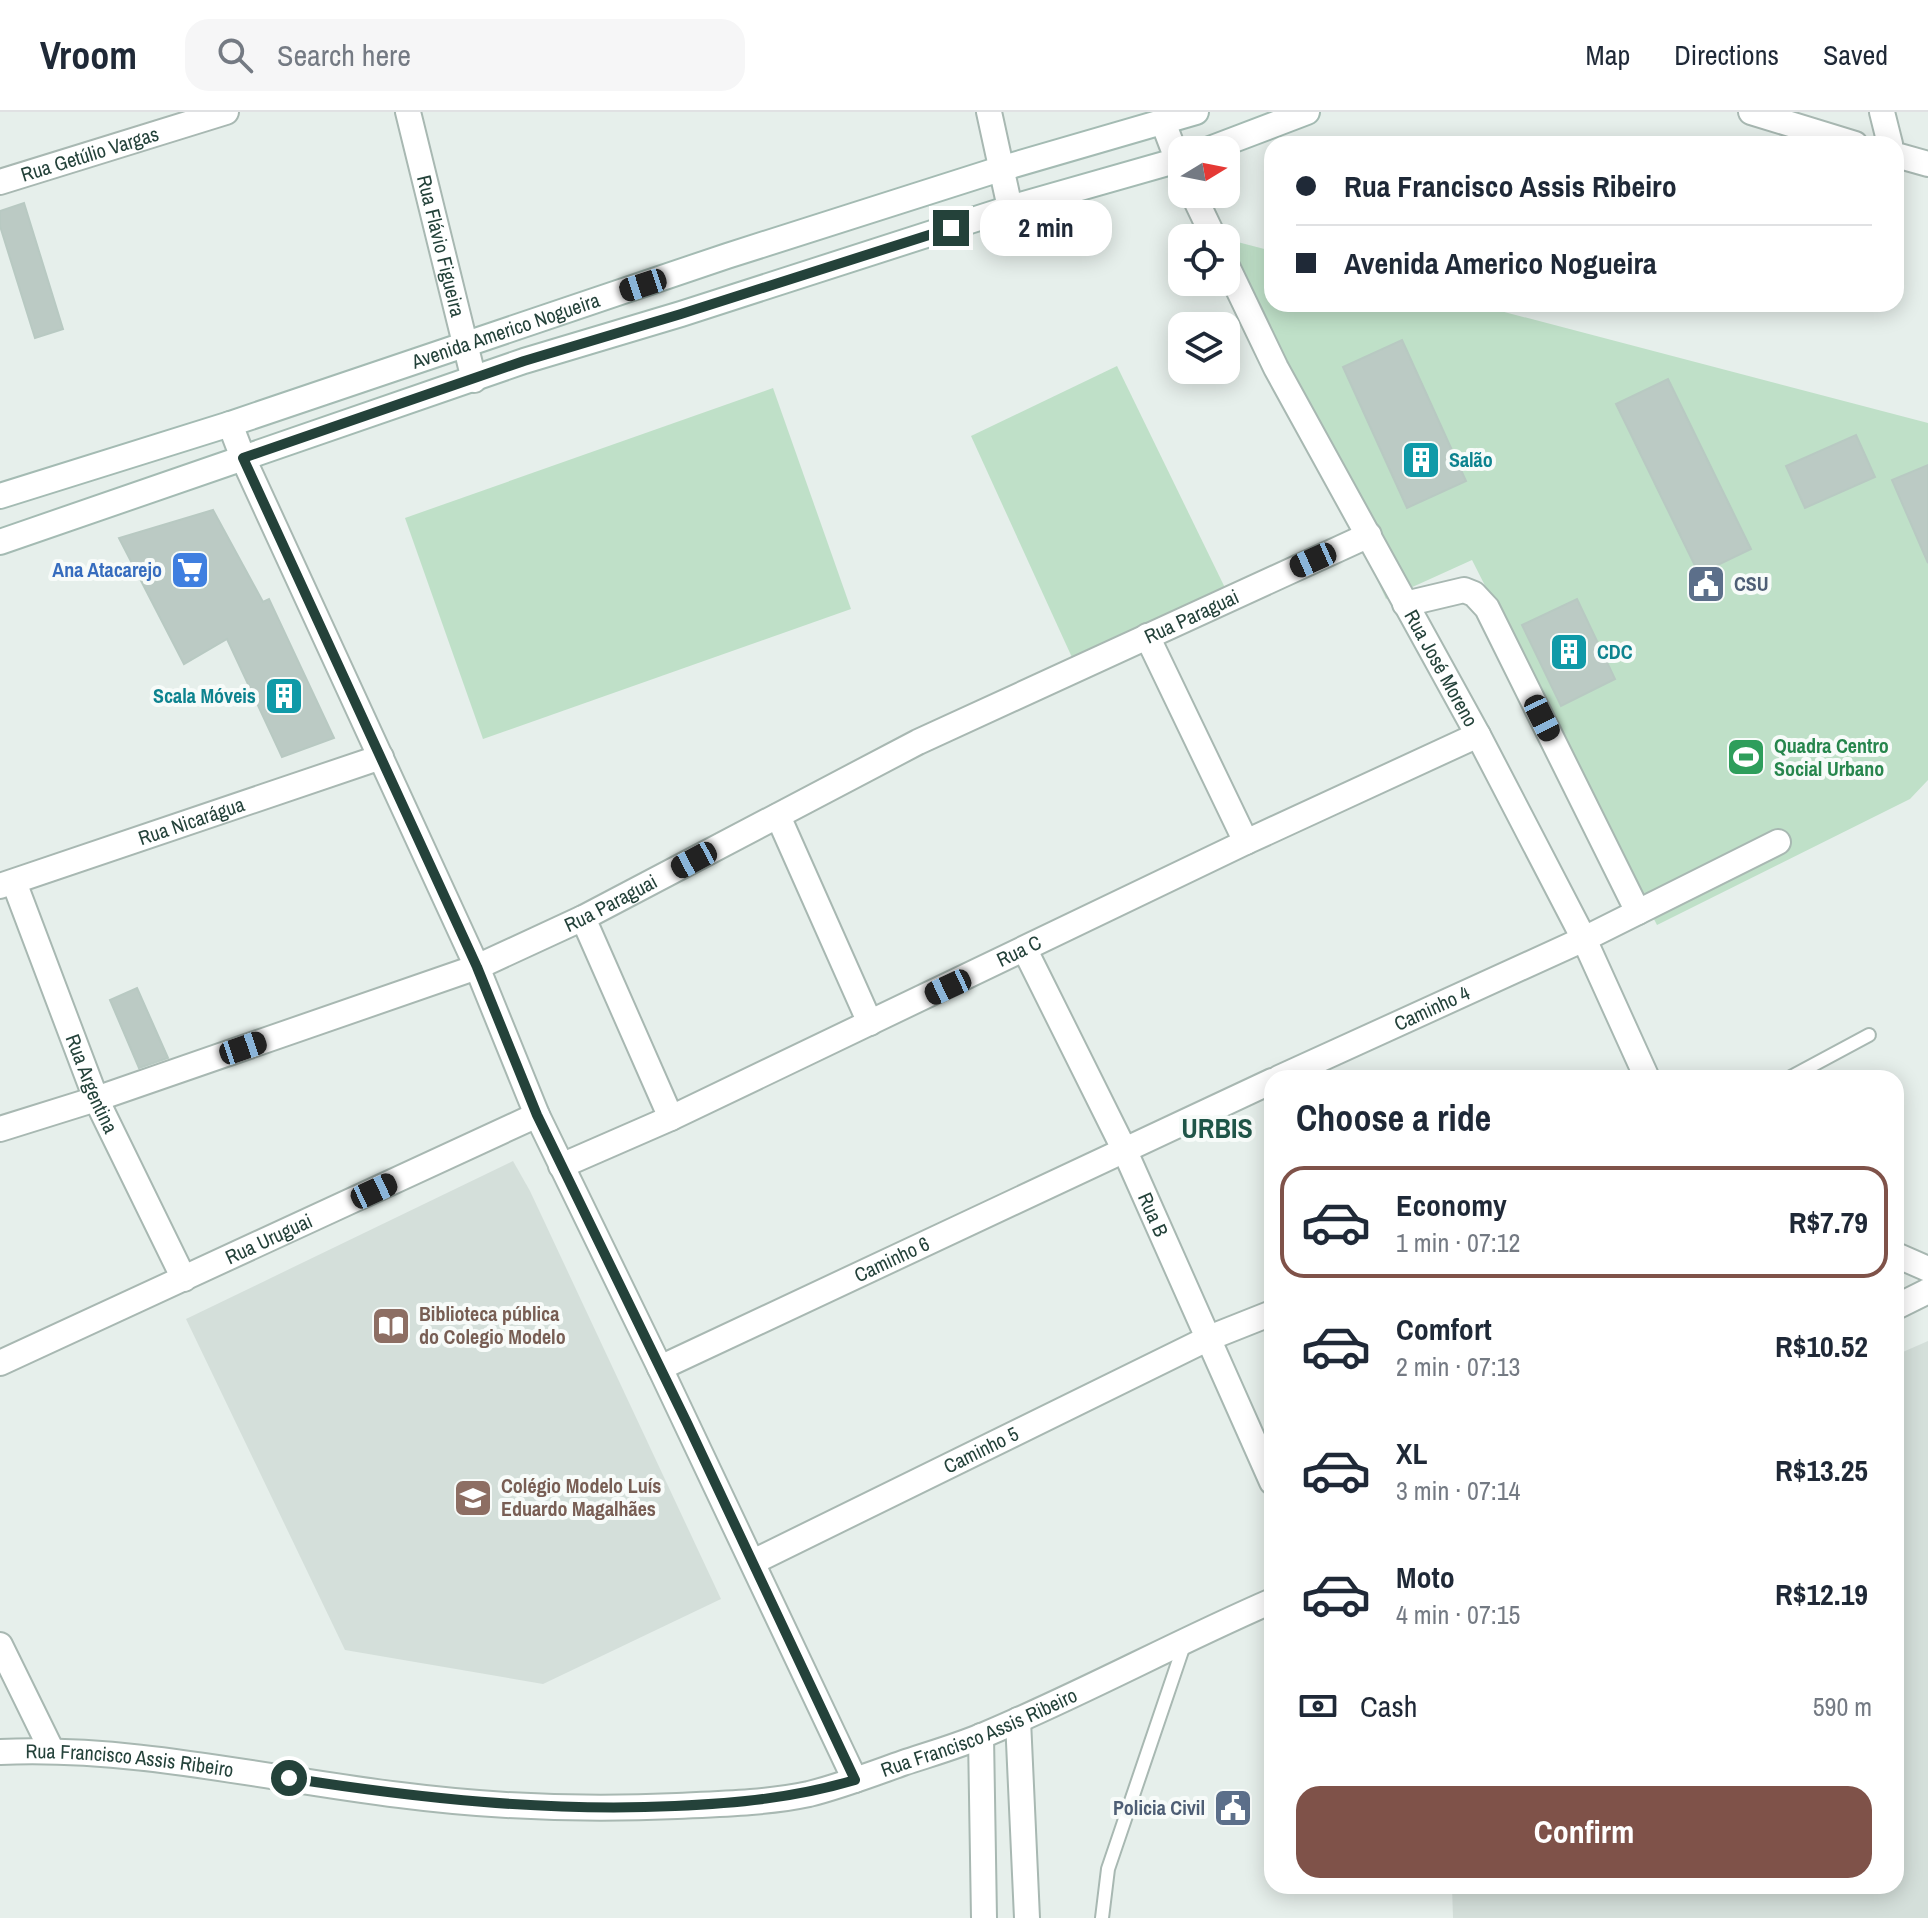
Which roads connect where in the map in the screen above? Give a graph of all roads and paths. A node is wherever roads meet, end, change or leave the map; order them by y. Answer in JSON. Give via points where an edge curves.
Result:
{"nodes":[{"id":1,"x":226,"y":112,"type":"edge"},
{"id":2,"x":408,"y":112,"type":"edge"},
{"id":3,"x":989,"y":112,"type":"edge"},
{"id":4,"x":1196,"y":112,"type":"edge"},
{"id":5,"x":1307,"y":112,"type":"edge"},
{"id":6,"x":1751,"y":112,"type":"edge"},
{"id":7,"x":1882,"y":112,"type":"edge"},
{"id":8,"x":1163,"y":122,"type":"junction"},
{"id":9,"x":1169,"y":136,"type":"edge"},
{"id":10,"x":1829,"y":136,"type":"edge"},
{"id":11,"x":1888,"y":136,"type":"edge"},
{"id":12,"x":1240,"y":137,"type":"edge"},
{"id":13,"x":1904,"y":157,"type":"edge"},
{"id":14,"x":1928,"y":164,"type":"edge"},
{"id":15,"x":1168,"y":167,"type":"edge"},
{"id":16,"x":1000,"y":169,"type":"junction"},
{"id":17,"x":0,"y":182,"type":"edge"},
{"id":18,"x":1010,"y":208,"type":"junction"},
{"id":19,"x":1240,"y":293,"type":"edge"},
{"id":20,"x":465,"y":343,"type":"junction"},
{"id":21,"x":474,"y":380,"type":"junction"},
{"id":22,"x":230,"y":424,"type":"junction"},
{"id":23,"x":243,"y":458,"type":"junction"},
{"id":24,"x":0,"y":496,"type":"edge"},
{"id":25,"x":1369,"y":535,"type":"junction"},
{"id":26,"x":0,"y":542,"type":"edge"},
{"id":27,"x":1405,"y":604,"type":"junction"},
{"id":28,"x":1147,"y":636,"type":"junction"},
{"id":29,"x":1478,"y":735,"type":"junction"},
{"id":30,"x":381,"y":757,"type":"junction"},
{"id":31,"x":778,"y":816,"type":"junction"},
{"id":32,"x":1246,"y":842,"type":"junction"},
{"id":33,"x":1778,"y":842,"type":"dead end"},
{"id":34,"x":7,"y":884,"type":"edge"},
{"id":35,"x":1638,"y":912,"type":"junction"},
{"id":36,"x":583,"y":918,"type":"junction"},
{"id":37,"x":1584,"y":939,"type":"junction"},
{"id":38,"x":1025,"y":950,"type":"junction"},
{"id":39,"x":477,"y":967,"type":"junction"},
{"id":40,"x":870,"y":1023,"type":"junction"},
{"id":41,"x":1869,"y":1035,"type":"dead end"},
{"id":42,"x":1297,"y":1070,"type":"edge"},
{"id":43,"x":1643,"y":1070,"type":"edge"},
{"id":44,"x":1804,"y":1070,"type":"edge"},
{"id":45,"x":1264,"y":1085,"type":"edge"},
{"id":46,"x":96,"y":1099,"type":"junction"},
{"id":47,"x":537,"y":1115,"type":"junction"},
{"id":48,"x":671,"y":1118,"type":"junction"},
{"id":49,"x":0,"y":1129,"type":"edge"},
{"id":50,"x":1124,"y":1149,"type":"junction"},
{"id":51,"x":561,"y":1166,"type":"junction"},
{"id":52,"x":1904,"y":1258,"type":"edge"},
{"id":53,"x":1928,"y":1269,"type":"edge"},
{"id":54,"x":184,"y":1279,"type":"junction"},
{"id":55,"x":1928,"y":1291,"type":"edge"},
{"id":56,"x":1904,"y":1303,"type":"edge"},
{"id":57,"x":1264,"y":1316,"type":"edge"},
{"id":58,"x":1209,"y":1338,"type":"junction"},
{"id":59,"x":0,"y":1363,"type":"edge"},
{"id":60,"x":660,"y":1368,"type":"junction"},
{"id":61,"x":1264,"y":1464,"type":"edge"},
{"id":62,"x":753,"y":1562,"type":"junction"},
{"id":63,"x":1264,"y":1604,"type":"edge"},
{"id":64,"x":1186,"y":1638,"type":"junction"},
{"id":65,"x":0,"y":1645,"type":"edge"},
{"id":66,"x":1018,"y":1720,"type":"junction"},
{"id":67,"x":981,"y":1736,"type":"junction"},
{"id":68,"x":51,"y":1749,"type":"junction"},
{"id":69,"x":0,"y":1752,"type":"edge"},
{"id":70,"x":855,"y":1780,"type":"junction"},
{"id":71,"x":984,"y":1918,"type":"edge"},
{"id":72,"x":1027,"y":1918,"type":"edge"},
{"id":73,"x":1102,"y":1918,"type":"edge"}],
"edges":[{"from":1,"to":17,"type":"street","name":"Rua Getúlio Vargas"},
{"from":2,"to":20,"type":"street","name":"Rua Flávio Figueira"},
{"from":3,"to":16,"type":"street"},
{"from":4,"to":8,"type":"street","name":"Avenida Americo Nogueira"},
{"from":5,"to":12,"type":"street"},
{"from":6,"to":10,"type":"street"},
{"from":7,"to":11,"type":"street"},
{"from":8,"to":9,"type":"street"},
{"from":8,"to":16,"type":"street","name":"Avenida Americo Nogueira"},
{"from":13,"to":14,"type":"street"},
{"from":15,"to":18,"type":"street","name":"Avenida Americo Nogueira"},
{"from":16,"to":18,"type":"street"},
{"from":16,"to":20,"type":"street","name":"Avenida Americo Nogueira"},
{"from":18,"to":21,"type":"street","name":"Avenida Americo Nogueira"},
{"from":19,"to":25,"type":"street","name":"Rua José Moreno"},
{"from":20,"to":21,"type":"street","name":"Rua Flávio Figueira"},
{"from":20,"to":22,"type":"street","name":"Avenida Americo Nogueira"},
{"from":21,"to":23,"type":"street","name":"Avenida Americo Nogueira"},
{"from":22,"to":23,"type":"street"},
{"from":22,"to":24,"type":"street","name":"Avenida Americo Nogueira"},
{"from":23,"to":26,"type":"street","name":"Avenida Americo Nogueira"},
{"from":23,"to":30,"type":"street"},
{"from":25,"to":27,"type":"street","name":"Rua José Moreno"},
{"from":25,"to":28,"type":"street","name":"Rua Paraguai"},
{"from":27,"to":29,"type":"street","name":"Rua José Moreno"},
{"from":27,"to":35,"type":"street","via":[[1464,590],[1487,608]]},
{"from":28,"to":31,"type":"street","name":"Rua Paraguai","via":[[918,742]]},
{"from":28,"to":32,"type":"street"},
{"from":29,"to":32,"type":"street","name":"Rua C"},
{"from":29,"to":37,"type":"street","name":"Rua José Moreno"},
{"from":30,"to":34,"type":"street","name":"Rua Nicarágua"},
{"from":30,"to":39,"type":"street"},
{"from":31,"to":36,"type":"street","name":"Rua Paraguai"},
{"from":31,"to":40,"type":"street"},
{"from":32,"to":38,"type":"street","name":"Rua C"},
{"from":33,"to":35,"type":"street","name":"Caminho 4"},
{"from":34,"to":46,"type":"street","name":"Rua Argentina"},
{"from":35,"to":37,"type":"street","name":"Caminho 4"},
{"from":36,"to":39,"type":"street","name":"Rua Paraguai"},
{"from":36,"to":48,"type":"street"},
{"from":37,"to":42,"type":"street","name":"Caminho 4"},
{"from":37,"to":43,"type":"street","name":"Rua José Moreno"},
{"from":38,"to":40,"type":"street","name":"Rua C"},
{"from":38,"to":50,"type":"street","name":"Rua B"},
{"from":39,"to":46,"type":"street","name":"Rua Paraguai"},
{"from":39,"to":47,"type":"street"},
{"from":40,"to":48,"type":"street","name":"Rua C"},
{"from":41,"to":44,"type":"lane"},
{"from":45,"to":50,"type":"street"},
{"from":46,"to":49,"type":"street","name":"Rua Paraguai"},
{"from":46,"to":54,"type":"street","name":"Rua Argentina"},
{"from":47,"to":51,"type":"street"},
{"from":47,"to":54,"type":"street","name":"Rua Uruguai"},
{"from":48,"to":51,"type":"street","name":"Rua C"},
{"from":50,"to":58,"type":"street","name":"Rua B"},
{"from":50,"to":60,"type":"street","name":"Caminho 6"},
{"from":51,"to":60,"type":"street"},
{"from":52,"to":53,"type":"street"},
{"from":54,"to":59,"type":"street","name":"Rua Uruguai"},
{"from":55,"to":56,"type":"street"},
{"from":57,"to":58,"type":"street","name":"Caminho 5"},
{"from":58,"to":61,"type":"street","name":"Rua B"},
{"from":58,"to":62,"type":"street","name":"Caminho 5"},
{"from":60,"to":62,"type":"street"},
{"from":62,"to":70,"type":"street"},
{"from":63,"to":64,"type":"street","name":"Rua Francisco Assis Ribeiro"},
{"from":64,"to":66,"type":"street","name":"Rua Francisco Assis Ribeiro"},
{"from":64,"to":73,"type":"lane","via":[[1108,1869]]},
{"from":65,"to":68,"type":"street"},
{"from":66,"to":67,"type":"street","name":"Rua Francisco Assis Ribeiro"},
{"from":66,"to":72,"type":"street"},
{"from":67,"to":70,"type":"street","name":"Rua Francisco Assis Ribeiro"},
{"from":67,"to":71,"type":"street"},
{"from":68,"to":69,"type":"street","name":"Rua Francisco Assis Ribeiro"},
{"from":68,"to":70,"type":"street","name":"Rua Francisco Assis Ribeiro","via":[[508,1805],[722,1804],[808,1794]]}]}
